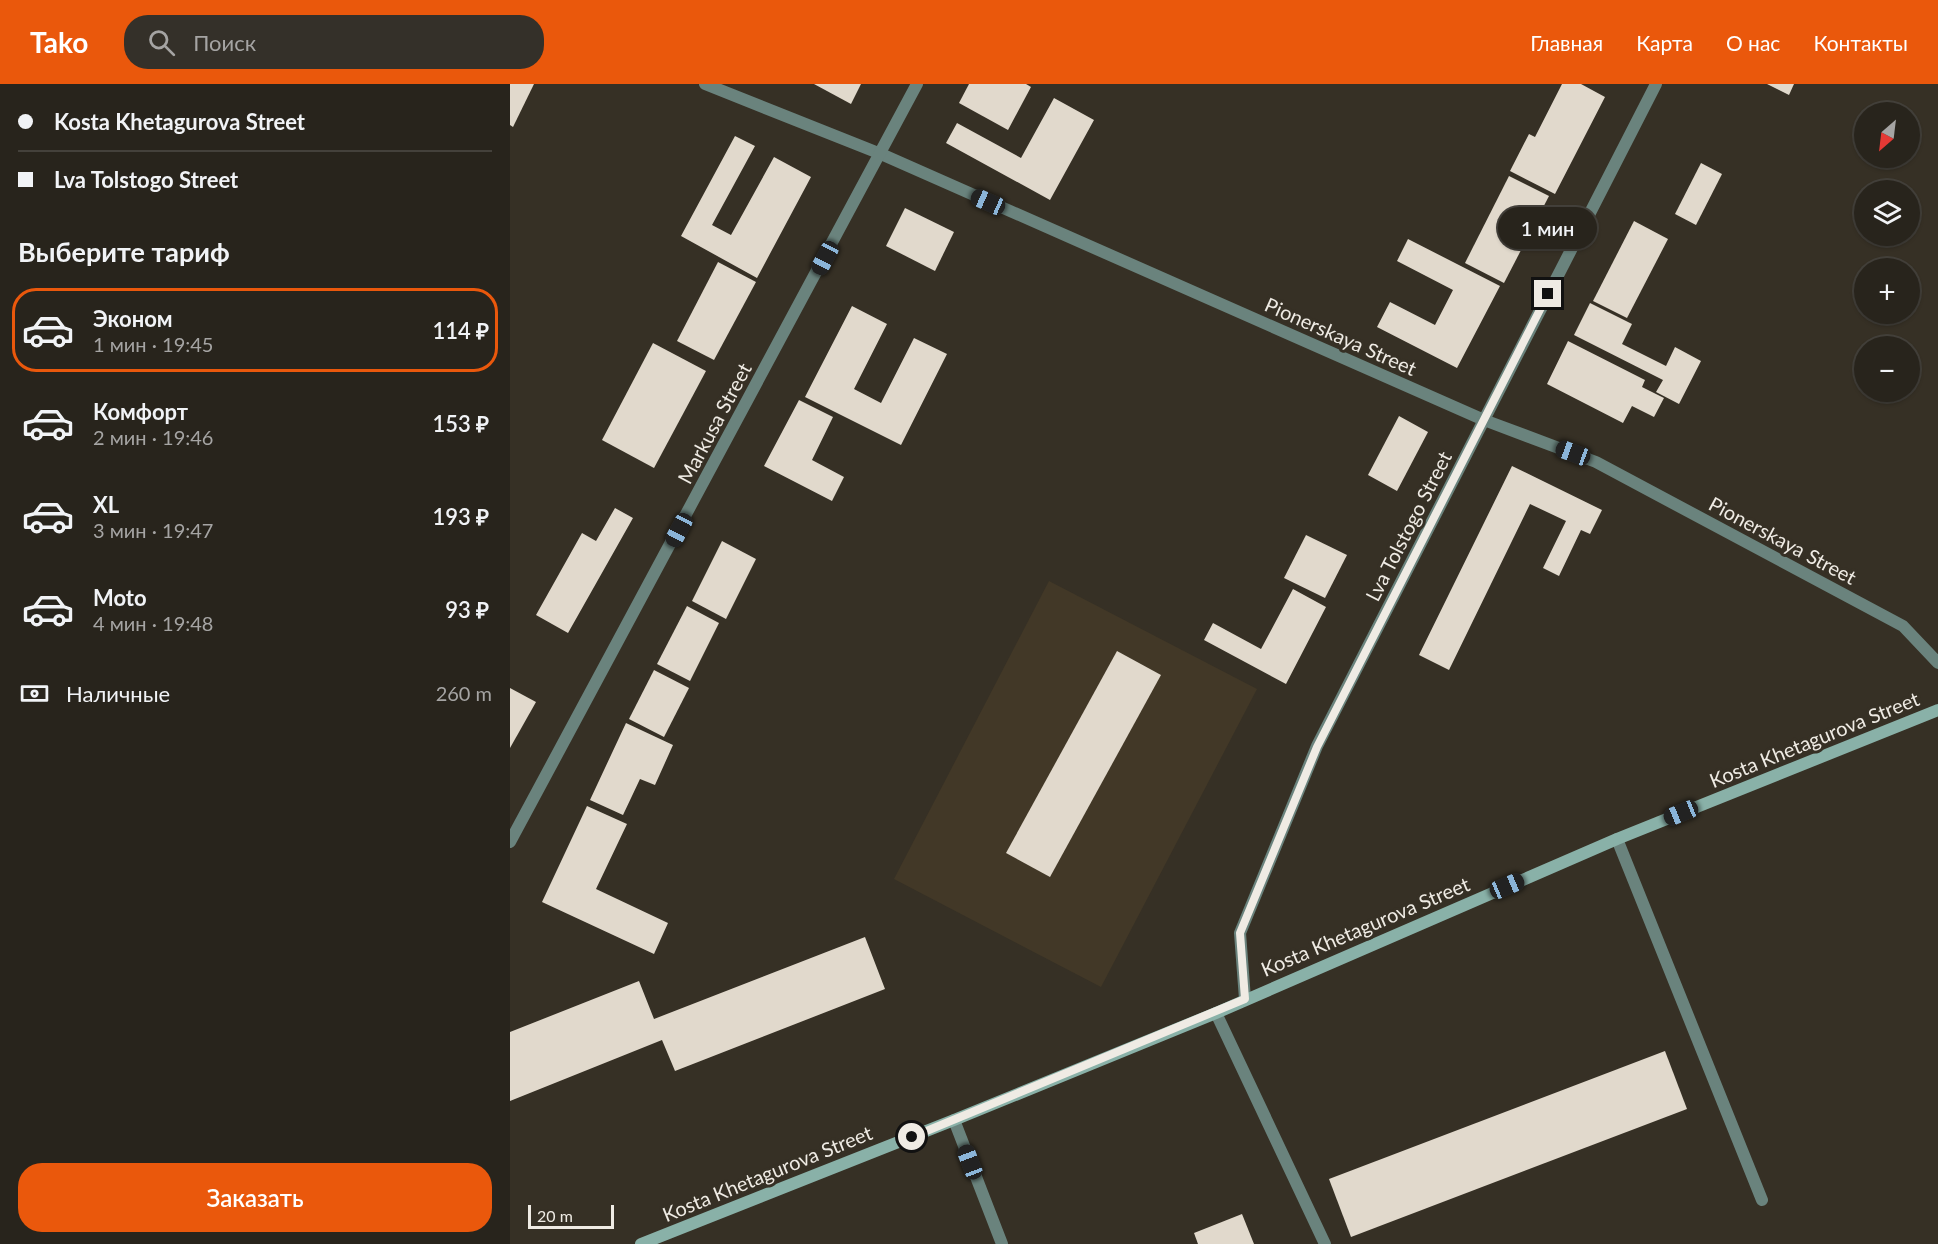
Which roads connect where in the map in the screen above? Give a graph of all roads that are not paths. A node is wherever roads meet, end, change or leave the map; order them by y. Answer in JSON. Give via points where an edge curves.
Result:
{"nodes":[{"id":1,"x":705,"y":84,"type":"edge"},
{"id":2,"x":917,"y":84,"type":"edge"},
{"id":3,"x":1656,"y":84,"type":"edge"},
{"id":4,"x":881,"y":154,"type":"junction"},
{"id":5,"x":1484,"y":420,"type":"junction"},
{"id":6,"x":1938,"y":663,"type":"edge"},
{"id":7,"x":1938,"y":710,"type":"edge"},
{"id":8,"x":1617,"y":839,"type":"junction"},
{"id":9,"x":510,"y":842,"type":"edge"},
{"id":10,"x":1245,"y":999,"type":"junction"},
{"id":11,"x":1216,"y":1012,"type":"junction"},
{"id":12,"x":954,"y":1120,"type":"junction"},
{"id":13,"x":1762,"y":1200,"type":"dead end"},
{"id":14,"x":641,"y":1244,"type":"edge"},
{"id":15,"x":1002,"y":1244,"type":"edge"},
{"id":16,"x":1325,"y":1244,"type":"edge"}],
"edges":[{"from":1,"to":4,"type":"street","name":"Pionerskaya Street"},
{"from":2,"to":4,"type":"street","name":"Markusa Street"},
{"from":3,"to":5,"type":"street","name":"Lva Tolstogo Street"},
{"from":4,"to":5,"type":"street","name":"Pionerskaya Street"},
{"from":4,"to":9,"type":"street","name":"Markusa Street"},
{"from":5,"to":6,"type":"street","name":"Pionerskaya Street","via":[[1596,462],[1903,626]]},
{"from":5,"to":10,"type":"street","name":"Lva Tolstogo Street","via":[[1317,747],[1240,933]]},
{"from":7,"to":8,"type":"main road","name":"Kosta Khetagurova Street"},
{"from":8,"to":10,"type":"main road","name":"Kosta Khetagurova Street"},
{"from":8,"to":13,"type":"street"},
{"from":10,"to":11,"type":"main road","name":"Kosta Khetagurova Street"},
{"from":11,"to":12,"type":"main road","name":"Kosta Khetagurova Street"},
{"from":11,"to":16,"type":"street"},
{"from":12,"to":14,"type":"main road","name":"Kosta Khetagurova Street"},
{"from":12,"to":15,"type":"street"}]}
